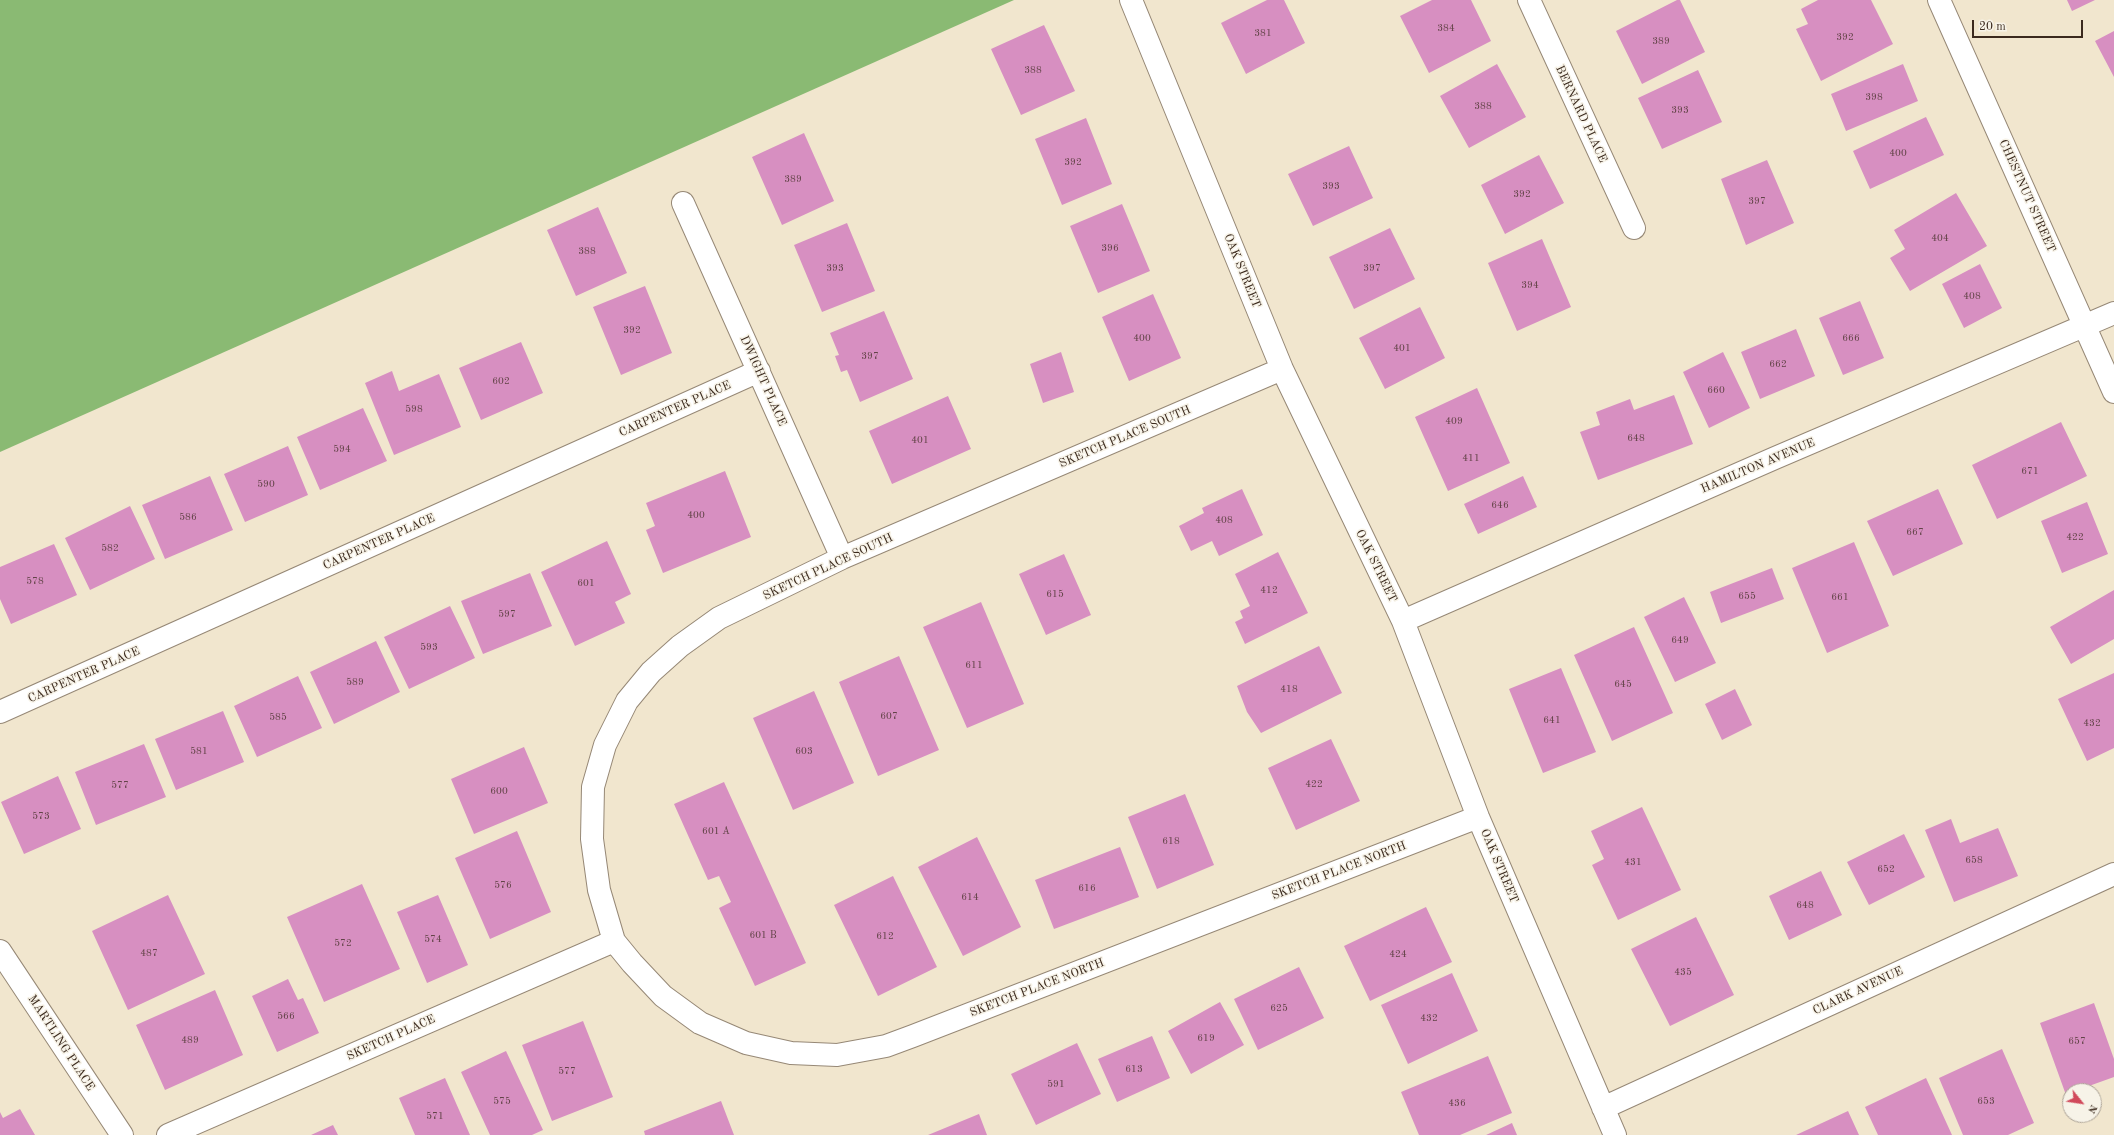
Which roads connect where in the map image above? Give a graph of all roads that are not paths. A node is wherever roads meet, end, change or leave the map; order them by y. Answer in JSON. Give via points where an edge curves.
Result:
{"nodes":[{"id":1,"x":1131,"y":0,"type":"edge"},
{"id":2,"x":1529,"y":0,"type":"edge"},
{"id":3,"x":1939,"y":0,"type":"edge"},
{"id":4,"x":683,"y":203,"type":"dead end"},
{"id":5,"x":1634,"y":228,"type":"dead end"},
{"id":6,"x":2114,"y":313,"type":"edge"},
{"id":7,"x":2084,"y":325,"type":"junction"},
{"id":8,"x":1282,"y":369,"type":"junction"},
{"id":9,"x":759,"y":371,"type":"junction"},
{"id":10,"x":2114,"y":392,"type":"edge"},
{"id":11,"x":842,"y":558,"type":"junction"},
{"id":12,"x":1403,"y":621,"type":"junction"},
{"id":13,"x":0,"y":712,"type":"edge"},
{"id":14,"x":1478,"y":818,"type":"junction"},
{"id":15,"x":2114,"y":874,"type":"edge"},
{"id":16,"x":614,"y":941,"type":"junction"},
{"id":17,"x":0,"y":951,"type":"edge"},
{"id":18,"x":1603,"y":1108,"type":"junction"},
{"id":19,"x":122,"y":1135,"type":"edge"},
{"id":20,"x":168,"y":1135,"type":"edge"},
{"id":21,"x":1615,"y":1135,"type":"edge"}],
"edges":[{"from":1,"to":8,"type":"street","name":"OAK STREET"},
{"from":2,"to":5,"type":"street","name":"BERNARD PLACE"},
{"from":3,"to":7,"type":"street","name":"CHESTNUT STREET"},
{"from":4,"to":9,"type":"street","name":"DWIGHT PLACE"},
{"from":6,"to":7,"type":"street","name":"HAMILTON AVENUE"},
{"from":7,"to":10,"type":"street","name":"CHESTNUT STREET"},
{"from":7,"to":12,"type":"street","name":"HAMILTON AVENUE"},
{"from":8,"to":11,"type":"street","name":"SKETCH PLACE SOUTH"},
{"from":8,"to":12,"type":"street","name":"OAK STREET"},
{"from":9,"to":11,"type":"street","name":"DWIGHT PLACE"},
{"from":9,"to":13,"type":"street","name":"CARPENTER PLACE"},
{"from":11,"to":16,"type":"street","name":"SKETCH PLACE SOUTH","via":[[719,618],[680,646],[651,672],[627,701],[605,745],[593,787],[592,839],[598,883]]},
{"from":12,"to":14,"type":"street","name":"OAK STREET"},
{"from":14,"to":16,"type":"street","name":"SKETCH PLACE NORTH","via":[[886,1046],[836,1054],[791,1053],[746,1043],[700,1023],[663,996]]},
{"from":14,"to":18,"type":"street","name":"OAK STREET"},
{"from":15,"to":18,"type":"street","name":"CLARK AVENUE"},
{"from":16,"to":20,"type":"street","name":"SKETCH PLACE"},
{"from":17,"to":19,"type":"street","name":"MARTLING PLACE"},
{"from":18,"to":21,"type":"street","name":"OAK STREET"}]}
